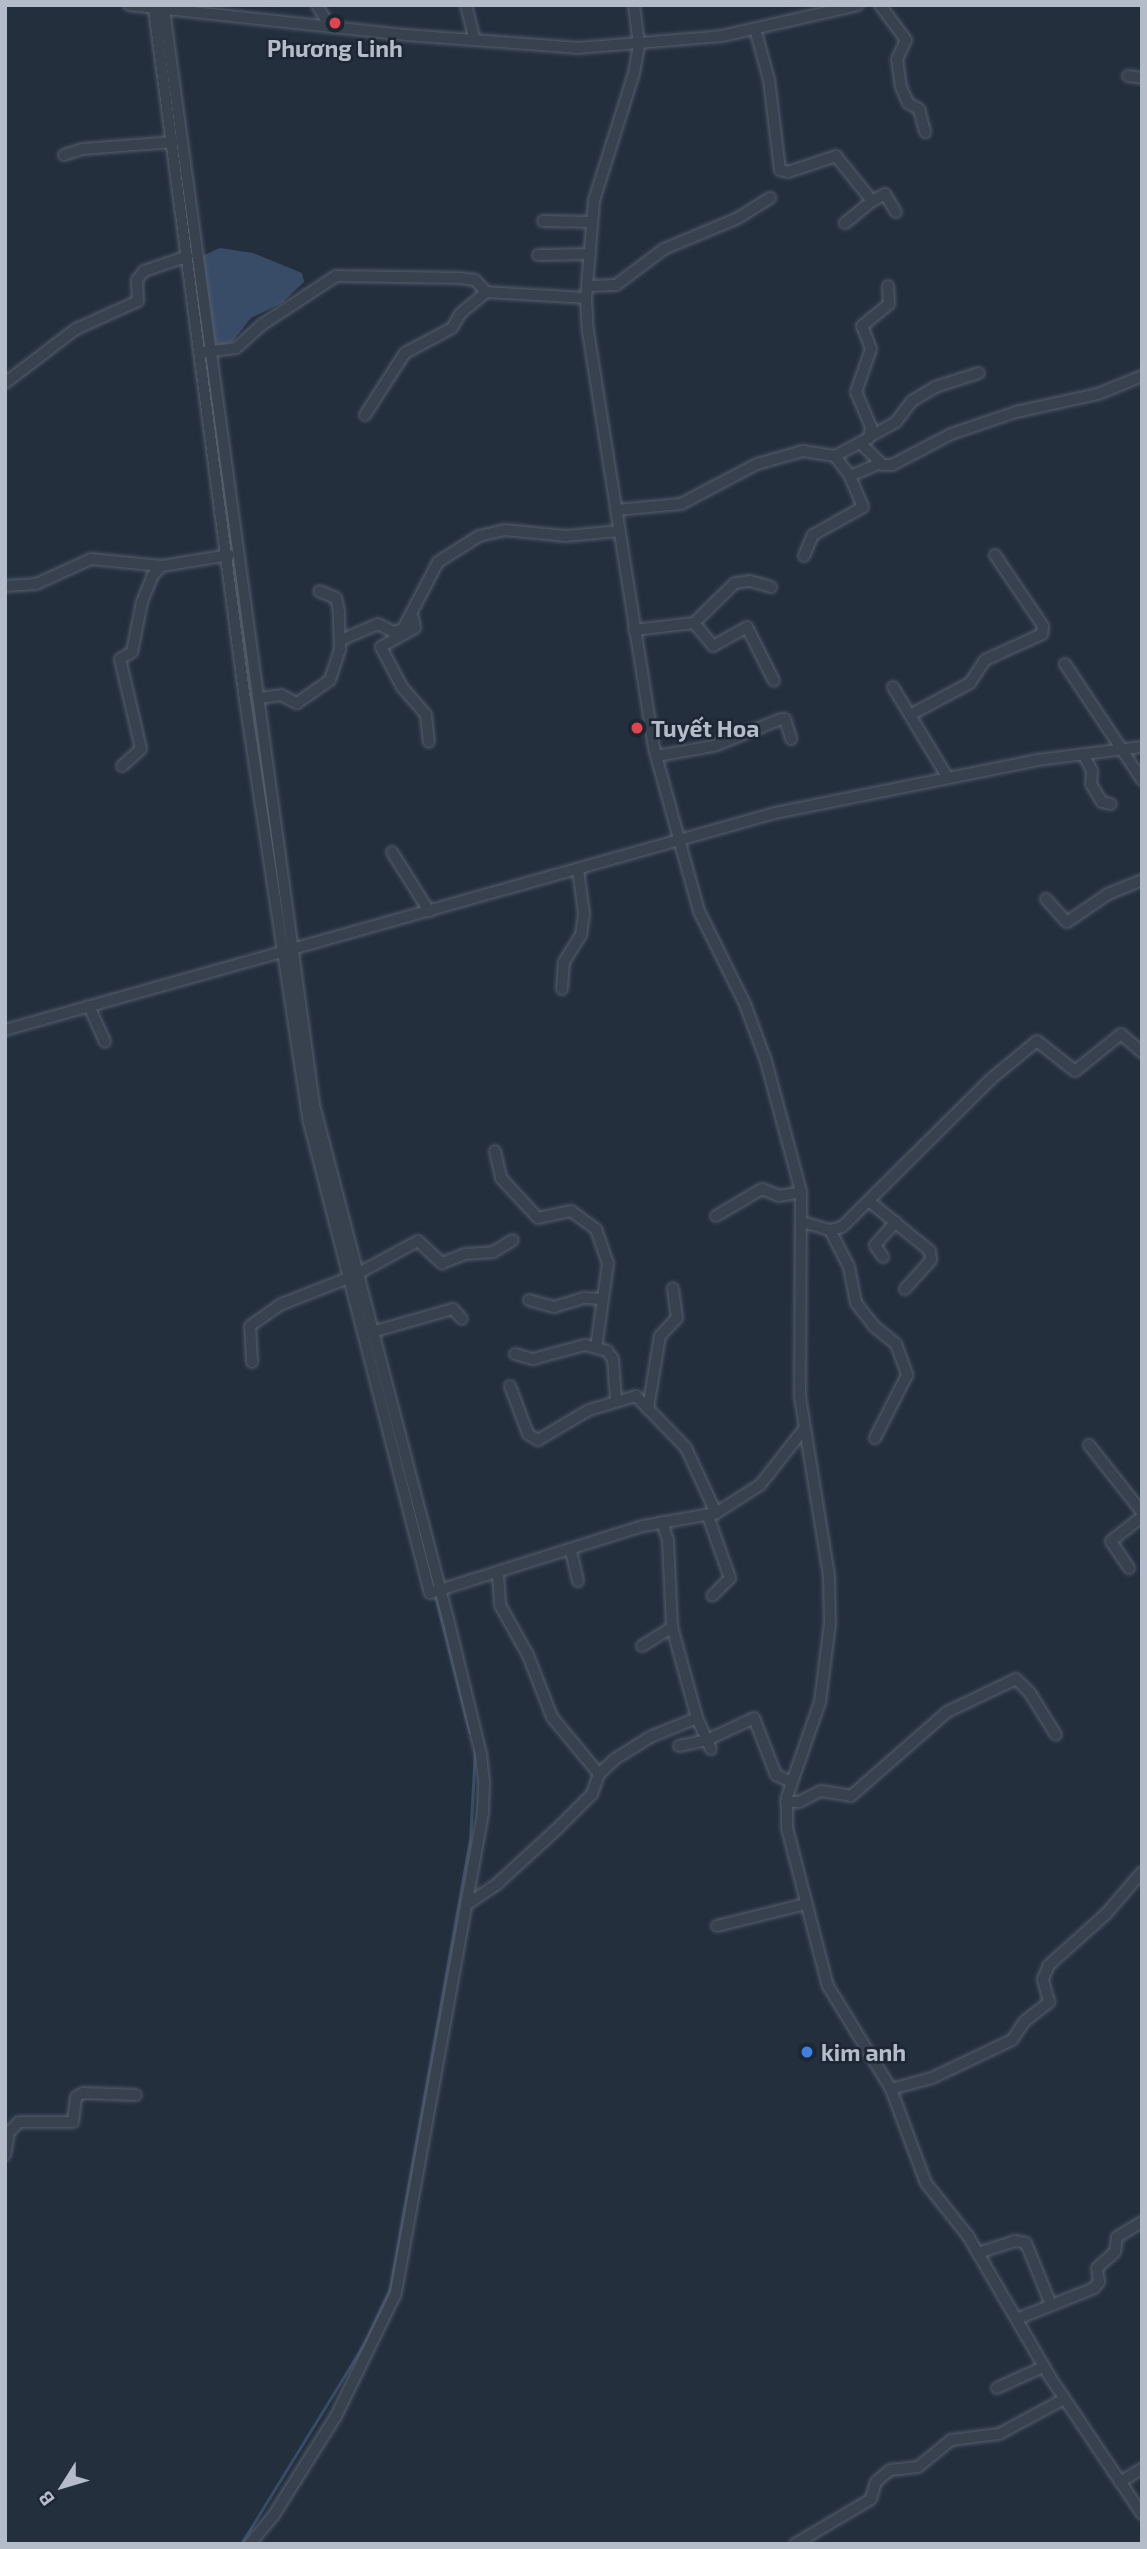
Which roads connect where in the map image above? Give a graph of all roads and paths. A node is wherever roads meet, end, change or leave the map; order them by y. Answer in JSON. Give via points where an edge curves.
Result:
{"nodes":[{"id":1,"x":129,"y":5,"type":"edge"},
{"id":2,"x":317,"y":5,"type":"edge"},
{"id":3,"x":467,"y":5,"type":"edge"},
{"id":4,"x":634,"y":5,"type":"edge"},
{"id":5,"x":858,"y":5,"type":"edge"},
{"id":6,"x":880,"y":5,"type":"edge"},
{"id":7,"x":159,"y":10,"type":"junction"},
{"id":8,"x":330,"y":27,"type":"junction"},
{"id":9,"x":755,"y":29,"type":"junction"},
{"id":10,"x":475,"y":40,"type":"junction"},
{"id":11,"x":639,"y":45,"type":"junction"},
{"id":12,"x":1128,"y":76,"type":"dead end"},
{"id":13,"x":1142,"y":78,"type":"edge"},
{"id":14,"x":925,"y":132,"type":"dead end"},
{"id":15,"x":173,"y":142,"type":"junction"},
{"id":16,"x":64,"y":155,"type":"dead end"},
{"id":17,"x":770,"y":198,"type":"dead end"},
{"id":18,"x":872,"y":201,"type":"junction"},
{"id":19,"x":896,"y":212,"type":"dead end"},
{"id":20,"x":543,"y":221,"type":"dead end"},
{"id":21,"x":592,"y":222,"type":"junction"},
{"id":22,"x":845,"y":223,"type":"dead end"},
{"id":23,"x":590,"y":254,"type":"junction"},
{"id":24,"x":538,"y":255,"type":"dead end"},
{"id":25,"x":188,"y":256,"type":"junction"},
{"id":26,"x":888,"y":286,"type":"dead end"},
{"id":27,"x":486,"y":292,"type":"junction"},
{"id":28,"x":587,"y":292,"type":"junction"},
{"id":29,"x":205,"y":352,"type":"junction"},
{"id":30,"x":979,"y":373,"type":"dead end"},
{"id":31,"x":1142,"y":376,"type":"edge"},
{"id":32,"x":5,"y":383,"type":"edge"},
{"id":33,"x":365,"y":415,"type":"dead end"},
{"id":34,"x":864,"y":440,"type":"junction"},
{"id":35,"x":835,"y":456,"type":"junction"},
{"id":36,"x":880,"y":463,"type":"junction"},
{"id":37,"x":850,"y":476,"type":"junction"},
{"id":38,"x":615,"y":510,"type":"junction"},
{"id":39,"x":619,"y":531,"type":"junction"},
{"id":40,"x":229,"y":555,"type":"junction"},
{"id":41,"x":995,"y":555,"type":"dead end"},
{"id":42,"x":804,"y":556,"type":"dead end"},
{"id":43,"x":162,"y":566,"type":"junction"},
{"id":44,"x":7,"y":586,"type":"edge"},
{"id":45,"x":771,"y":587,"type":"dead end"},
{"id":46,"x":319,"y":591,"type":"dead end"},
{"id":47,"x":413,"y":618,"type":"junction"},
{"id":48,"x":694,"y":623,"type":"junction"},
{"id":49,"x":634,"y":630,"type":"junction"},
{"id":50,"x":341,"y":640,"type":"junction"},
{"id":51,"x":1065,"y":664,"type":"dead end"},
{"id":52,"x":774,"y":681,"type":"dead end"},
{"id":53,"x":893,"y":687,"type":"dead end"},
{"id":54,"x":260,"y":698,"type":"junction"},
{"id":55,"x":910,"y":715,"type":"junction"},
{"id":56,"x":791,"y":739,"type":"dead end"},
{"id":57,"x":429,"y":742,"type":"dead end"},
{"id":58,"x":1142,"y":747,"type":"edge"},
{"id":59,"x":1122,"y":750,"type":"junction"},
{"id":60,"x":1083,"y":754,"type":"junction"},
{"id":61,"x":657,"y":756,"type":"junction"},
{"id":62,"x":122,"y":766,"type":"dead end"},
{"id":63,"x":948,"y":778,"type":"junction"},
{"id":64,"x":1142,"y":780,"type":"edge"},
{"id":65,"x":1111,"y":804,"type":"dead end"},
{"id":66,"x":679,"y":840,"type":"junction"},
{"id":67,"x":392,"y":852,"type":"dead end"},
{"id":68,"x":578,"y":869,"type":"junction"},
{"id":69,"x":1142,"y":880,"type":"edge"},
{"id":70,"x":1046,"y":898,"type":"dead end"},
{"id":71,"x":429,"y":911,"type":"junction"},
{"id":72,"x":290,"y":950,"type":"junction"},
{"id":73,"x":562,"y":989,"type":"dead end"},
{"id":74,"x":89,"y":1006,"type":"junction"},
{"id":75,"x":5,"y":1030,"type":"edge"},
{"id":76,"x":105,"y":1042,"type":"dead end"},
{"id":77,"x":1142,"y":1052,"type":"edge"},
{"id":78,"x":495,"y":1151,"type":"dead end"},
{"id":79,"x":801,"y":1192,"type":"junction"},
{"id":80,"x":870,"y":1202,"type":"junction"},
{"id":81,"x":716,"y":1216,"type":"dead end"},
{"id":82,"x":802,"y":1222,"type":"junction"},
{"id":83,"x":896,"y":1222,"type":"junction"},
{"id":84,"x":830,"y":1230,"type":"junction"},
{"id":85,"x":513,"y":1240,"type":"dead end"},
{"id":86,"x":883,"y":1257,"type":"dead end"},
{"id":87,"x":352,"y":1276,"type":"junction"},
{"id":88,"x":673,"y":1288,"type":"dead end"},
{"id":89,"x":905,"y":1289,"type":"dead end"},
{"id":90,"x":601,"y":1299,"type":"junction"},
{"id":91,"x":529,"y":1300,"type":"dead end"},
{"id":92,"x":462,"y":1319,"type":"dead end"},
{"id":93,"x":372,"y":1332,"type":"junction"},
{"id":94,"x":596,"y":1348,"type":"junction"},
{"id":95,"x":515,"y":1354,"type":"dead end"},
{"id":96,"x":252,"y":1362,"type":"dead end"},
{"id":97,"x":510,"y":1386,"type":"dead end"},
{"id":98,"x":616,"y":1399,"type":"junction"},
{"id":99,"x":649,"y":1409,"type":"junction"},
{"id":100,"x":804,"y":1429,"type":"junction"},
{"id":101,"x":875,"y":1438,"type":"dead end"},
{"id":102,"x":1089,"y":1445,"type":"dead end"},
{"id":103,"x":712,"y":1514,"type":"junction"},
{"id":104,"x":1142,"y":1514,"type":"edge"},
{"id":105,"x":662,"y":1522,"type":"junction"},
{"id":106,"x":571,"y":1551,"type":"junction"},
{"id":107,"x":1129,"y":1568,"type":"dead end"},
{"id":108,"x":498,"y":1574,"type":"junction"},
{"id":109,"x":578,"y":1581,"type":"dead end"},
{"id":110,"x":440,"y":1590,"type":"junction"},
{"id":111,"x":712,"y":1596,"type":"dead end"},
{"id":112,"x":672,"y":1627,"type":"junction"},
{"id":113,"x":642,"y":1646,"type":"dead end"},
{"id":114,"x":697,"y":1718,"type":"junction"},
{"id":115,"x":1056,"y":1735,"type":"dead end"},
{"id":116,"x":709,"y":1744,"type":"junction"},
{"id":117,"x":679,"y":1746,"type":"dead end"},
{"id":118,"x":599,"y":1774,"type":"junction"},
{"id":119,"x":791,"y":1782,"type":"junction"},
{"id":120,"x":786,"y":1802,"type":"junction"},
{"id":121,"x":1142,"y":1872,"type":"edge"},
{"id":122,"x":806,"y":1904,"type":"junction"},
{"id":123,"x":466,"y":1905,"type":"junction"},
{"id":124,"x":717,"y":1926,"type":"dead end"},
{"id":125,"x":891,"y":2089,"type":"junction"},
{"id":126,"x":136,"y":2095,"type":"dead end"},
{"id":127,"x":5,"y":2155,"type":"edge"},
{"id":128,"x":1142,"y":2222,"type":"edge"},
{"id":129,"x":978,"y":2253,"type":"junction"},
{"id":130,"x":1052,"y":2305,"type":"junction"},
{"id":131,"x":1017,"y":2319,"type":"junction"},
{"id":132,"x":1043,"y":2367,"type":"junction"},
{"id":133,"x":997,"y":2388,"type":"dead end"},
{"id":134,"x":1064,"y":2399,"type":"junction"},
{"id":135,"x":1142,"y":2469,"type":"edge"},
{"id":136,"x":1120,"y":2482,"type":"junction"},
{"id":137,"x":1142,"y":2514,"type":"edge"},
{"id":138,"x":250,"y":2544,"type":"edge"},
{"id":139,"x":795,"y":2544,"type":"edge"}],
"edges":[{"from":1,"to":7,"type":"street"},
{"from":2,"to":8,"type":"street"},
{"from":3,"to":10,"type":"street"},
{"from":4,"to":11,"type":"street"},
{"from":5,"to":9,"type":"street"},
{"from":6,"to":14,"type":"street","via":[[907,42],[897,59],[901,87],[908,103],[920,111]]},
{"from":7,"to":8,"type":"street"},
{"from":7,"to":15,"type":"street"},
{"from":7,"to":29,"type":"street"},
{"from":8,"to":10,"type":"street"},
{"from":9,"to":11,"type":"street"},
{"from":9,"to":18,"type":"street","via":[[769,80],[780,170],[788,172],[836,156]]},
{"from":10,"to":11,"type":"street","via":[[577,48]]},
{"from":11,"to":21,"type":"street","via":[[600,173]]},
{"from":12,"to":13,"type":"street"},
{"from":15,"to":16,"type":"street","via":[[83,149]]},
{"from":15,"to":25,"type":"street"},
{"from":17,"to":28,"type":"street","via":[[738,218],[664,250],[616,285]]},
{"from":18,"to":19,"type":"street","via":[[885,194]]},
{"from":18,"to":22,"type":"street"},
{"from":20,"to":21,"type":"street"},
{"from":21,"to":23,"type":"street"},
{"from":23,"to":24,"type":"street"},
{"from":23,"to":28,"type":"street"},
{"from":25,"to":29,"type":"street"},
{"from":25,"to":32,"type":"street","via":[[144,271],[137,280],[138,301],[76,329]]},
{"from":26,"to":34,"type":"street","via":[[889,304],[862,326],[871,349],[856,392],[871,427]]},
{"from":27,"to":28,"type":"street"},
{"from":27,"to":29,"type":"street","via":[[475,280],[459,278],[336,276],[263,324],[236,348]]},
{"from":27,"to":33,"type":"street","via":[[460,314],[452,328],[405,353]]},
{"from":28,"to":38,"type":"street"},
{"from":29,"to":40,"type":"street"},
{"from":29,"to":54,"type":"street"},
{"from":30,"to":34,"type":"street","via":[[935,387],[912,401],[896,422]]},
{"from":31,"to":36,"type":"street","via":[[1098,394],[1016,412],[951,434],[892,465]]},
{"from":34,"to":35,"type":"street"},
{"from":34,"to":36,"type":"street"},
{"from":35,"to":37,"type":"street"},
{"from":35,"to":38,"type":"street","via":[[798,452],[745,468],[688,501]]},
{"from":36,"to":37,"type":"street"},
{"from":37,"to":42,"type":"street","via":[[863,506],[813,535]]},
{"from":38,"to":39,"type":"street"},
{"from":39,"to":47,"type":"street","via":[[566,536],[505,530],[479,536],[438,562]]},
{"from":39,"to":49,"type":"street"},
{"from":40,"to":43,"type":"street"},
{"from":40,"to":72,"type":"street","via":[[245,700]]},
{"from":41,"to":55,"type":"street","via":[[1043,626],[1042,634],[985,660],[970,683]]},
{"from":43,"to":44,"type":"street","via":[[91,559],[36,584]]},
{"from":43,"to":62,"type":"street","via":[[142,602],[132,652],[120,659],[141,749]]},
{"from":45,"to":48,"type":"street","via":[[750,581],[735,583]]},
{"from":46,"to":50,"type":"street","via":[[336,598]]},
{"from":47,"to":50,"type":"street","via":[[396,632],[378,624]]},
{"from":47,"to":57,"type":"street","via":[[415,628],[381,647],[402,687],[426,715]]},
{"from":48,"to":49,"type":"street"},
{"from":48,"to":52,"type":"street","via":[[713,646],[747,627]]},
{"from":49,"to":61,"type":"street"},
{"from":50,"to":54,"type":"street","via":[[330,680],[309,698],[297,703],[281,695]]},
{"from":51,"to":59,"type":"street"},
{"from":53,"to":55,"type":"street"},
{"from":54,"to":72,"type":"street"},
{"from":55,"to":63,"type":"street"},
{"from":56,"to":61,"type":"street","via":[[785,719],[781,719],[714,746]]},
{"from":58,"to":59,"type":"street"},
{"from":59,"to":60,"type":"street"},
{"from":59,"to":64,"type":"street"},
{"from":60,"to":63,"type":"street"},
{"from":60,"to":65,"type":"street","via":[[1092,771],[1091,784],[1102,802]]},
{"from":61,"to":66,"type":"street"},
{"from":63,"to":66,"type":"street","via":[[775,813]]},
{"from":66,"to":68,"type":"street"},
{"from":66,"to":79,"type":"street","via":[[699,911],[745,1004],[766,1061]]},
{"from":67,"to":71,"type":"street"},
{"from":68,"to":71,"type":"street"},
{"from":68,"to":73,"type":"street","via":[[583,925],[564,961]]},
{"from":69,"to":70,"type":"street","via":[[1108,894],[1067,922]]},
{"from":71,"to":72,"type":"street"},
{"from":72,"to":74,"type":"street"},
{"from":72,"to":87,"type":"street","via":[[314,1105]]},
{"from":74,"to":75,"type":"street"},
{"from":74,"to":76,"type":"street"},
{"from":77,"to":80,"type":"street","via":[[1121,1034],[1075,1071],[1037,1041],[992,1079]]},
{"from":78,"to":90,"type":"street","via":[[501,1178],[538,1218],[571,1211],[596,1228],[608,1263]]},
{"from":79,"to":81,"type":"street","via":[[779,1196],[762,1189]]},
{"from":79,"to":82,"type":"street"},
{"from":80,"to":83,"type":"street"},
{"from":80,"to":84,"type":"street","via":[[842,1227]]},
{"from":82,"to":84,"type":"street"},
{"from":82,"to":100,"type":"street"},
{"from":83,"to":86,"type":"street","via":[[875,1245]]},
{"from":83,"to":89,"type":"street","via":[[931,1255]]},
{"from":84,"to":101,"type":"street","via":[[849,1267],[856,1303],[875,1327],[896,1343],[907,1375]]},
{"from":85,"to":87,"type":"street","via":[[492,1252],[466,1254],[444,1263],[435,1261],[426,1244],[418,1241]]},
{"from":87,"to":93,"type":"street"},
{"from":87,"to":96,"type":"street","via":[[282,1304],[250,1326]]},
{"from":87,"to":110,"type":"street","via":[[430,1593]]},
{"from":88,"to":99,"type":"street","via":[[677,1318],[660,1336]]},
{"from":90,"to":91,"type":"street","via":[[584,1298],[554,1307]]},
{"from":90,"to":94,"type":"street"},
{"from":92,"to":93,"type":"street","via":[[453,1309]]},
{"from":93,"to":110,"type":"street"},
{"from":94,"to":95,"type":"street","via":[[575,1346],[533,1359]]},
{"from":94,"to":98,"type":"street","via":[[613,1359]]},
{"from":97,"to":98,"type":"street","via":[[528,1434],[538,1440]]},
{"from":98,"to":99,"type":"street","via":[[631,1394]]},
{"from":99,"to":103,"type":"street","via":[[687,1448]]},
{"from":100,"to":103,"type":"street","via":[[760,1485]]},
{"from":100,"to":119,"type":"street","via":[[829,1577],[830,1623],[820,1702]]},
{"from":102,"to":104,"type":"street"},
{"from":103,"to":105,"type":"street"},
{"from":103,"to":111,"type":"street","via":[[730,1578]]},
{"from":104,"to":107,"type":"street","via":[[1111,1541]]},
{"from":105,"to":106,"type":"street"},
{"from":105,"to":112,"type":"street","via":[[668,1541]]},
{"from":106,"to":108,"type":"street"},
{"from":106,"to":109,"type":"street"},
{"from":108,"to":110,"type":"street"},
{"from":108,"to":118,"type":"street","via":[[500,1605],[528,1655],[552,1717]]},
{"from":110,"to":123,"type":"street","via":[[484,1782]]},
{"from":112,"to":113,"type":"street"},
{"from":112,"to":114,"type":"street"},
{"from":114,"to":116,"type":"street"},
{"from":114,"to":118,"type":"street","via":[[650,1737]]},
{"from":115,"to":120,"type":"street","via":[[1023,1682],[1016,1679],[947,1712],[851,1796],[821,1791],[799,1802]]},
{"from":116,"to":117,"type":"street"},
{"from":116,"to":119,"type":"street","via":[[755,1718],[776,1774]]},
{"from":118,"to":123,"type":"street","via":[[592,1794],[557,1829],[497,1884]]},
{"from":119,"to":120,"type":"street"},
{"from":120,"to":122,"type":"street","via":[[787,1828]]},
{"from":121,"to":125,"type":"street","via":[[1106,1914],[1049,1965],[1043,1979],[1049,2002],[1025,2021],[1012,2040],[932,2078]]},
{"from":122,"to":124,"type":"street"},
{"from":122,"to":125,"type":"street","via":[[828,1986]]},
{"from":123,"to":138,"type":"street","via":[[396,2295],[336,2416],[274,2515]]},
{"from":125,"to":129,"type":"street","via":[[926,2183]]},
{"from":126,"to":127,"type":"street","via":[[83,2093],[76,2097],[73,2122],[19,2122],[9,2132]]},
{"from":128,"to":130,"type":"street","via":[[1117,2237],[1115,2252],[1097,2268],[1097,2285]]},
{"from":129,"to":130,"type":"street","via":[[1015,2241],[1026,2243]]},
{"from":129,"to":131,"type":"street"},
{"from":130,"to":131,"type":"street"},
{"from":131,"to":132,"type":"street"},
{"from":132,"to":133,"type":"street"},
{"from":132,"to":134,"type":"street"},
{"from":134,"to":136,"type":"street"},
{"from":134,"to":139,"type":"street","via":[[999,2434],[951,2440],[918,2466],[890,2470],[876,2482],[871,2500]]},
{"from":135,"to":136,"type":"street"},
{"from":136,"to":137,"type":"street"}]}
